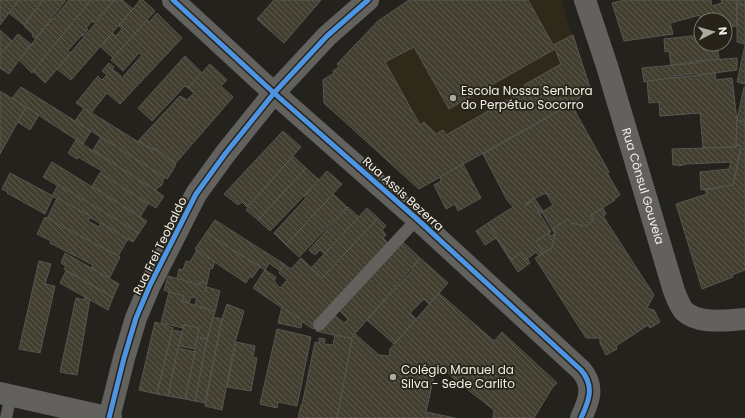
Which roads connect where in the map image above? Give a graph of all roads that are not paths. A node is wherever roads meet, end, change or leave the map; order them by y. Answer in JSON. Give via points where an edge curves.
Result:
{"nodes":[{"id":1,"x":173,"y":0,"type":"edge"},
{"id":2,"x":368,"y":0,"type":"edge"},
{"id":3,"x":586,"y":0,"type":"edge"},
{"id":4,"x":274,"y":93,"type":"junction"},
{"id":5,"x":417,"y":219,"type":"junction"},
{"id":6,"x":745,"y":319,"type":"edge"},
{"id":7,"x":319,"y":326,"type":"dead end"},
{"id":8,"x":6,"y":394,"type":"edge"},
{"id":9,"x":6,"y":418,"type":"edge"},
{"id":10,"x":110,"y":418,"type":"edge"},
{"id":11,"x":581,"y":418,"type":"edge"}],
"edges":[{"from":1,"to":4,"type":"street","name":"Rua Assis Bezerra"},
{"from":2,"to":4,"type":"street","name":"Rua Frei Teobaldo","via":[[327,36]]},
{"from":3,"to":6,"type":"street","name":"Rua Cônsul Gouveia","via":[[679,303],[683,310],[697,318]]},
{"from":4,"to":5,"type":"street","name":"Rua Assis Bezerra"},
{"from":4,"to":10,"type":"street","name":"Rua Frei Teobaldo","via":[[196,194],[177,230],[136,318]]},
{"from":5,"to":7,"type":"lane"},
{"from":5,"to":11,"type":"street","name":"Rua Assis Bezerra","via":[[584,374],[589,396]]},
{"from":8,"to":9,"type":"lane"},
{"from":8,"to":10,"type":"street"}]}
